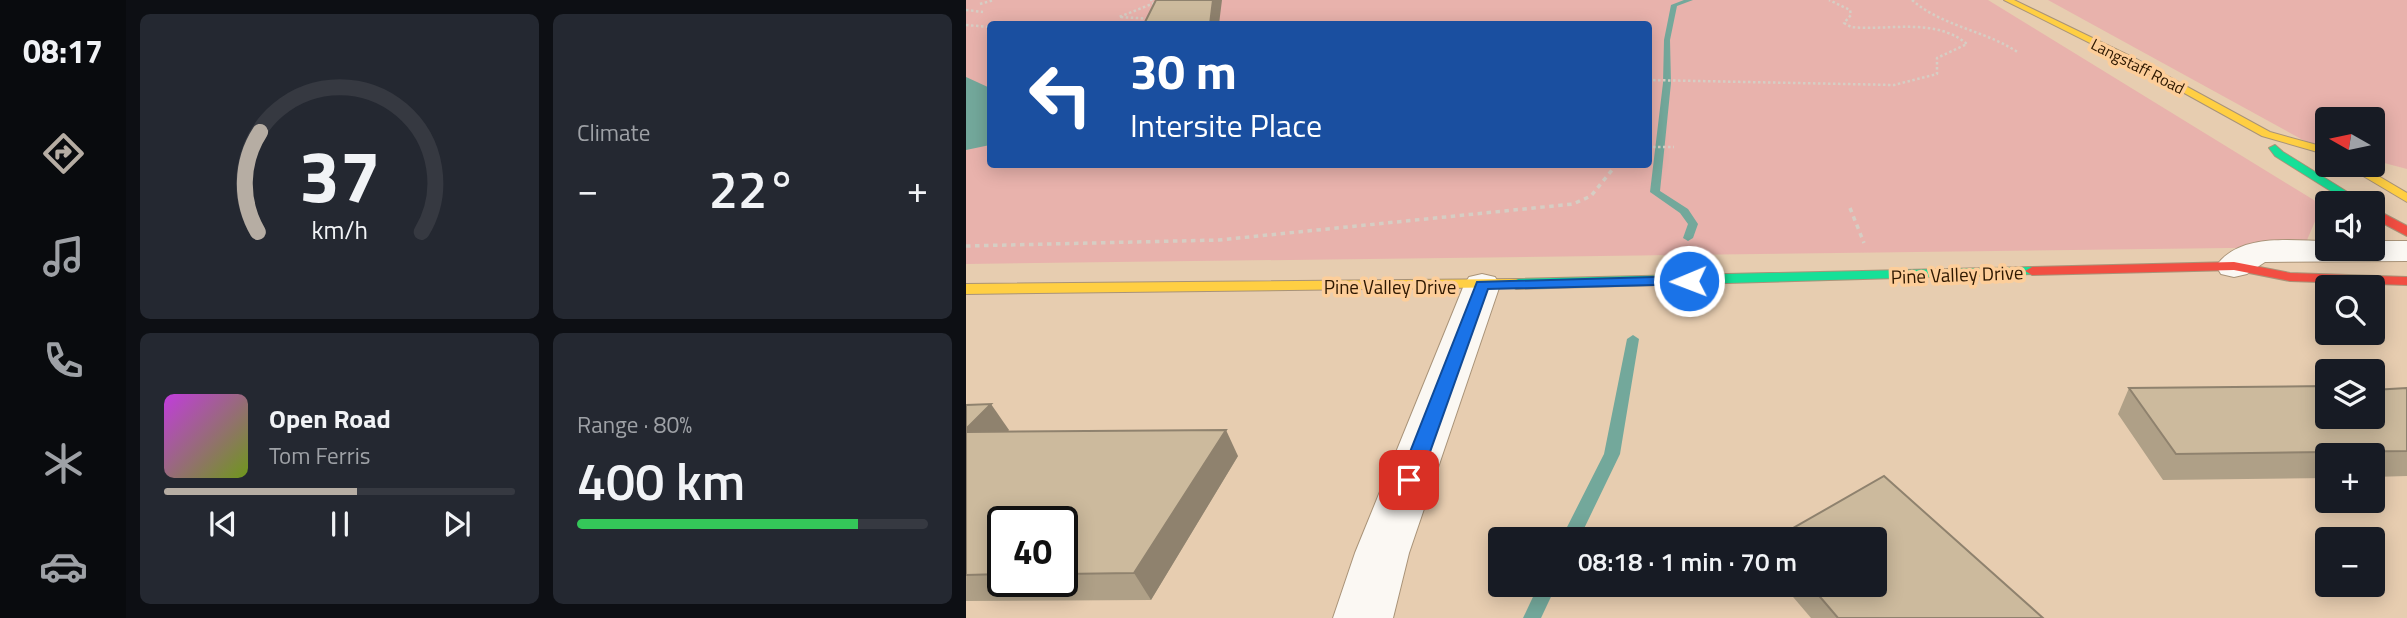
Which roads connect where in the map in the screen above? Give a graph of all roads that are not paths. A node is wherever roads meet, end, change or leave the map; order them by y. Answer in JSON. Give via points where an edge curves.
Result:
{"nodes":[{"id":1,"x":2008,"y":0,"type":"edge"},
{"id":2,"x":2266,"y":134,"type":"junction"},
{"id":3,"x":2315,"y":148,"type":"edge"},
{"id":4,"x":2371,"y":177,"type":"edge"},
{"id":5,"x":2339,"y":191,"type":"edge"},
{"id":6,"x":2407,"y":198,"type":"edge"},
{"id":7,"x":2385,"y":219,"type":"edge"},
{"id":8,"x":2407,"y":232,"type":"edge"},
{"id":9,"x":2407,"y":251,"type":"edge"},
{"id":10,"x":2234,"y":266,"type":"junction"},
{"id":11,"x":2407,"y":281,"type":"edge"},
{"id":12,"x":1482,"y":285,"type":"junction"},
{"id":13,"x":966,"y":289,"type":"edge"},
{"id":14,"x":1363,"y":618,"type":"edge"}],
"edges":[{"from":1,"to":2,"type":"street","name":"Langstaff Road"},
{"from":2,"to":3,"type":"street","name":"Langstaff Road"},
{"from":2,"to":5,"type":"street","name":"Langstaff Road","via":[[2279,154]]},
{"from":4,"to":6,"type":"street"},
{"from":7,"to":8,"type":"street"},
{"from":9,"to":10,"type":"street","name":"Pine Valley Drive","via":[[2258,252]]},
{"from":10,"to":11,"type":"street","name":"Pine Valley Drive","via":[[2290,277]]},
{"from":10,"to":12,"type":"street","name":"Pine Valley Drive"},
{"from":12,"to":13,"type":"street","name":"Pine Valley Drive"},
{"from":12,"to":14,"type":"street","via":[[1382,553]]}]}
